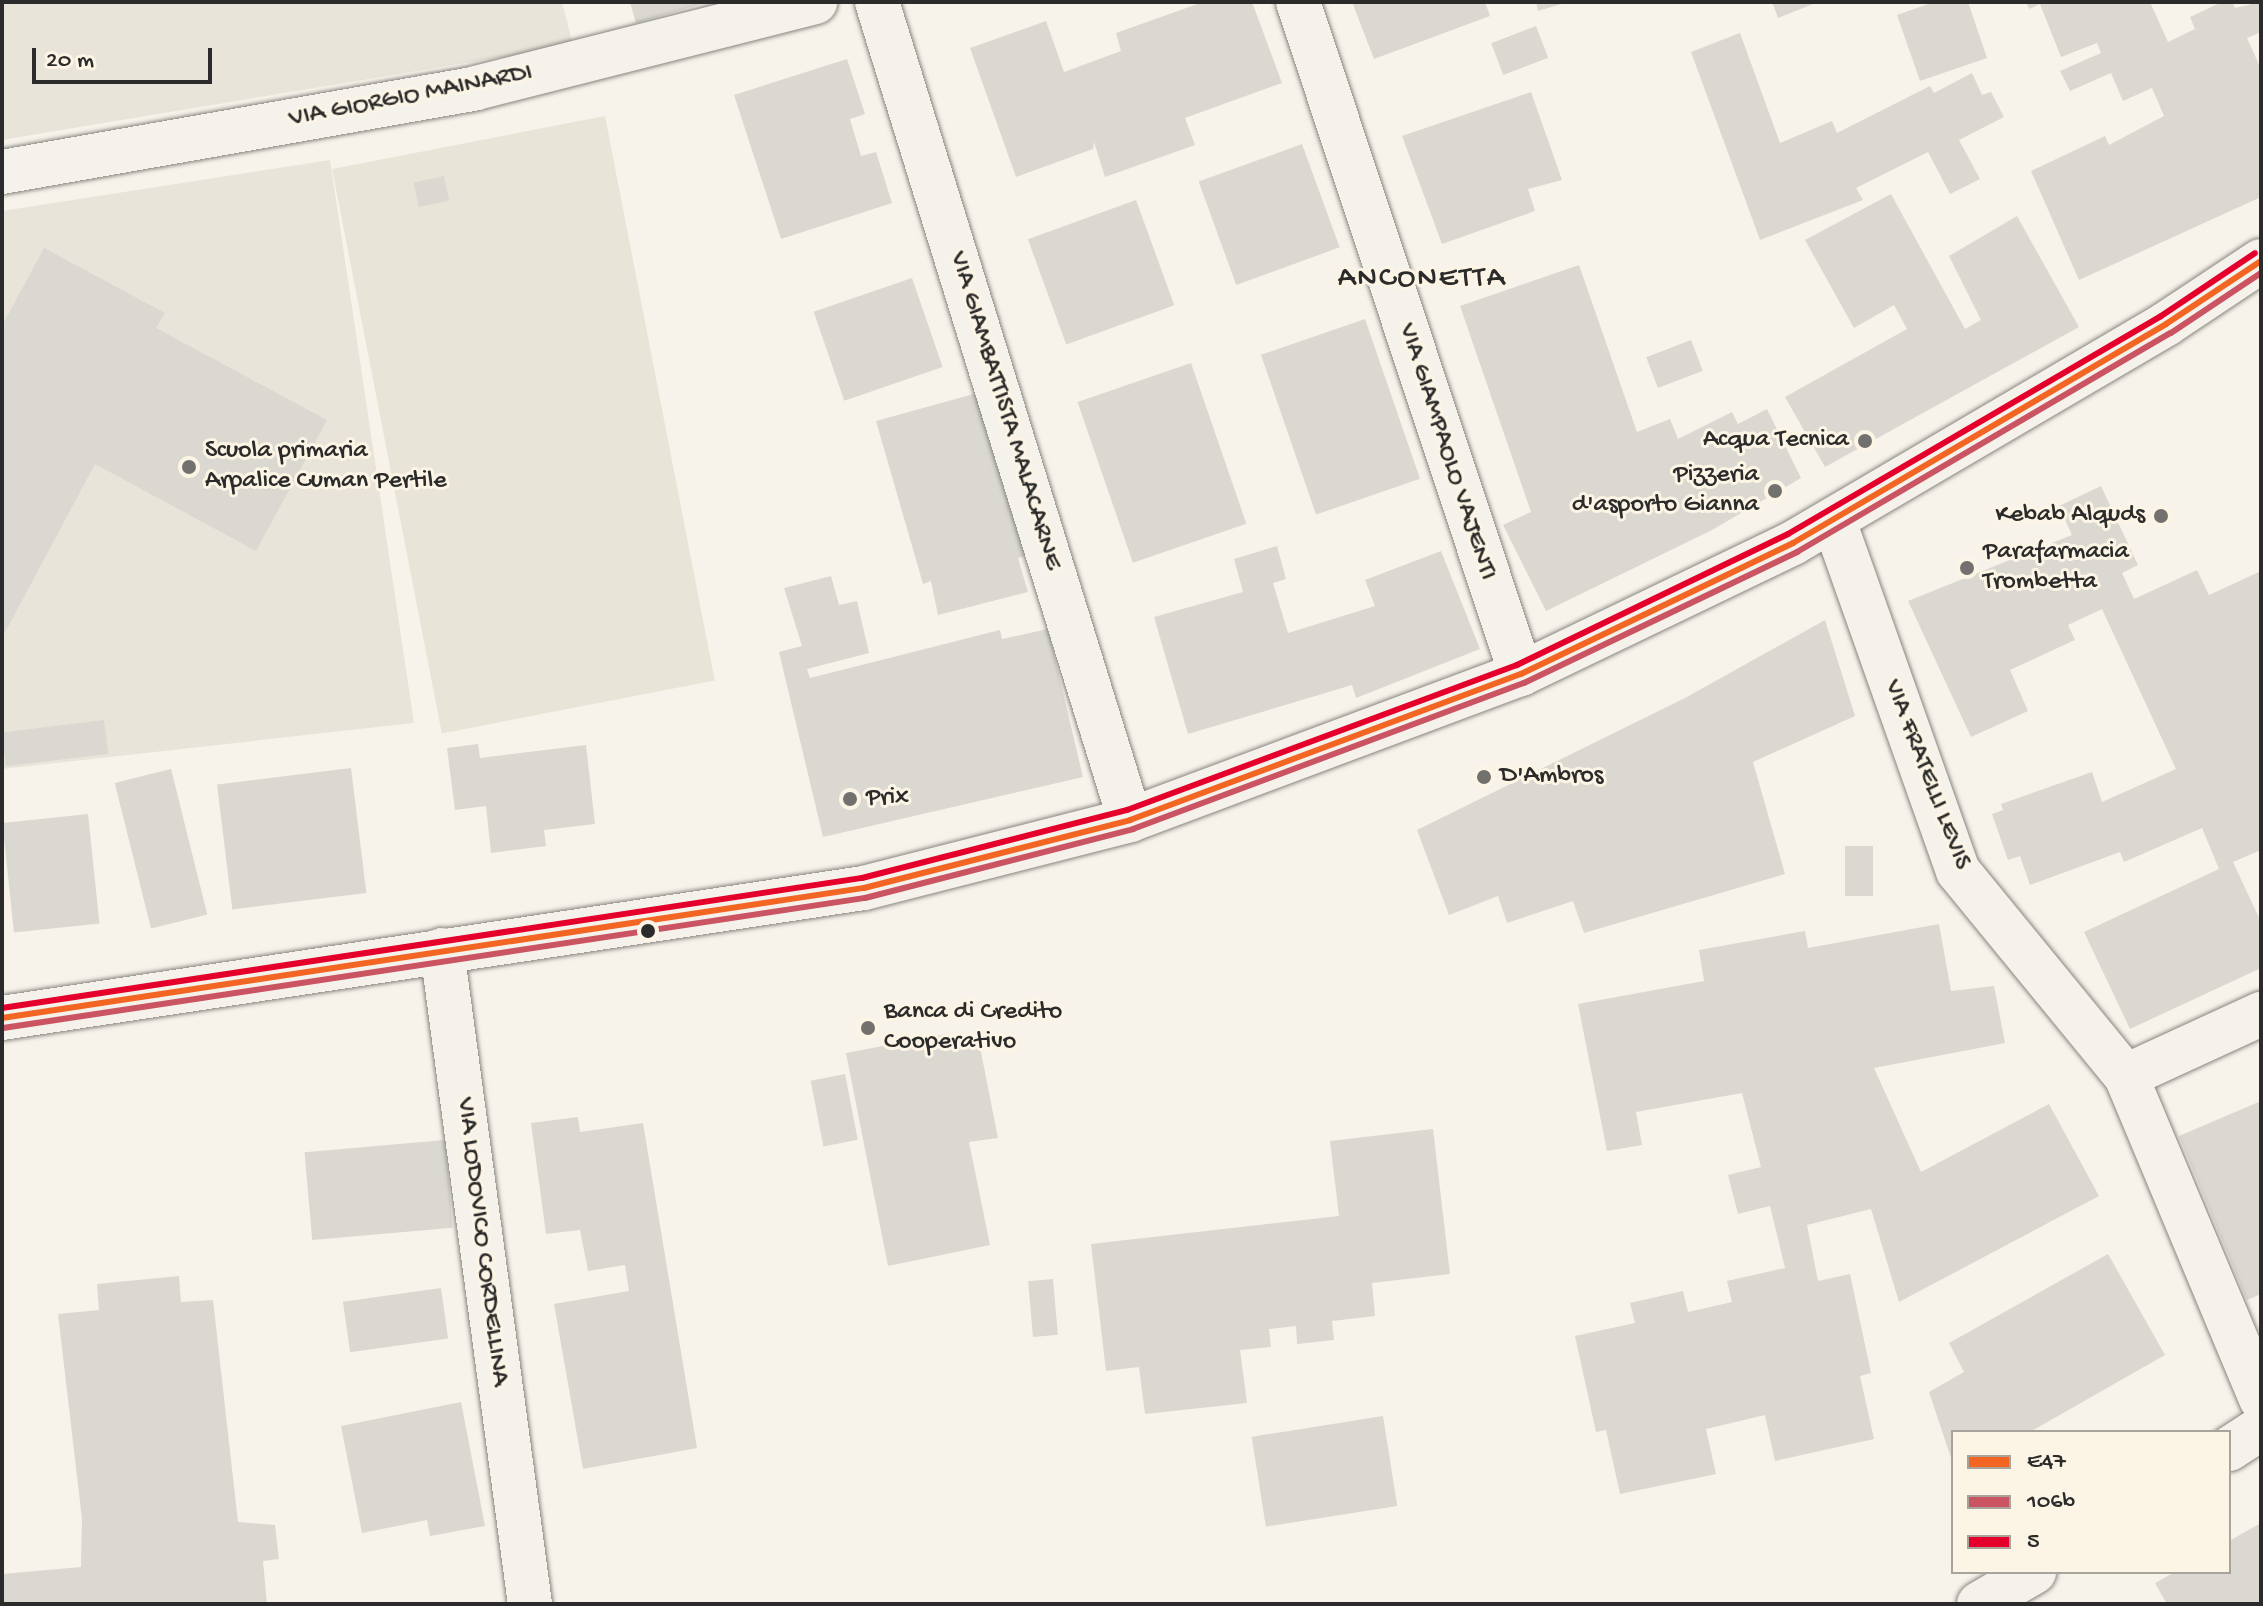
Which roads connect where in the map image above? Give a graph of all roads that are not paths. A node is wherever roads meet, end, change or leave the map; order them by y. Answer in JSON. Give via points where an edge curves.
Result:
{"nodes":[{"id":1,"x":815,"y":2,"type":"edge"},
{"id":2,"x":877,"y":2,"type":"edge"},
{"id":3,"x":1298,"y":2,"type":"edge"},
{"id":4,"x":2,"y":172,"type":"edge"},
{"id":5,"x":2260,"y":266,"type":"edge"},
{"id":6,"x":1834,"y":521,"type":"junction"},
{"id":7,"x":1521,"y":674,"type":"junction"},
{"id":8,"x":1130,"y":820,"type":"junction"},
{"id":9,"x":442,"y":950,"type":"junction"},
{"id":10,"x":2261,"y":1014,"type":"edge"},
{"id":11,"x":2,"y":1018,"type":"edge"},
{"id":12,"x":2126,"y":1076,"type":"junction"},
{"id":13,"x":2261,"y":1399,"type":"edge"},
{"id":14,"x":2261,"y":1428,"type":"edge"},
{"id":15,"x":2231,"y":1448,"type":"edge"},
{"id":16,"x":2031,"y":1574,"type":"edge"},
{"id":17,"x":530,"y":1604,"type":"edge"},
{"id":18,"x":1979,"y":1604,"type":"edge"}],
"edges":[{"from":1,"to":4,"type":"street","name":"VIA GIORGIO MAINARDI","via":[[476,88]]},
{"from":2,"to":8,"type":"street","name":"VIA GIAMBATTISTA MALACARNE"},
{"from":3,"to":7,"type":"street","name":"VIA GIAMPAOLO VAJENTI"},
{"from":5,"to":6,"type":"street"},
{"from":6,"to":7,"type":"street"},
{"from":6,"to":12,"type":"street","name":"VIA FRATELLI LEVIS","via":[[1958,871]]},
{"from":7,"to":8,"type":"street"},
{"from":8,"to":9,"type":"street","via":[[864,888]]},
{"from":9,"to":11,"type":"street"},
{"from":9,"to":17,"type":"street","name":"VIA LODOVICO CORDELLINA"},
{"from":10,"to":12,"type":"street"},
{"from":12,"to":13,"type":"street","name":"VIA FRATELLI LEVIS"},
{"from":14,"to":15,"type":"street"},
{"from":16,"to":18,"type":"street"}]}
